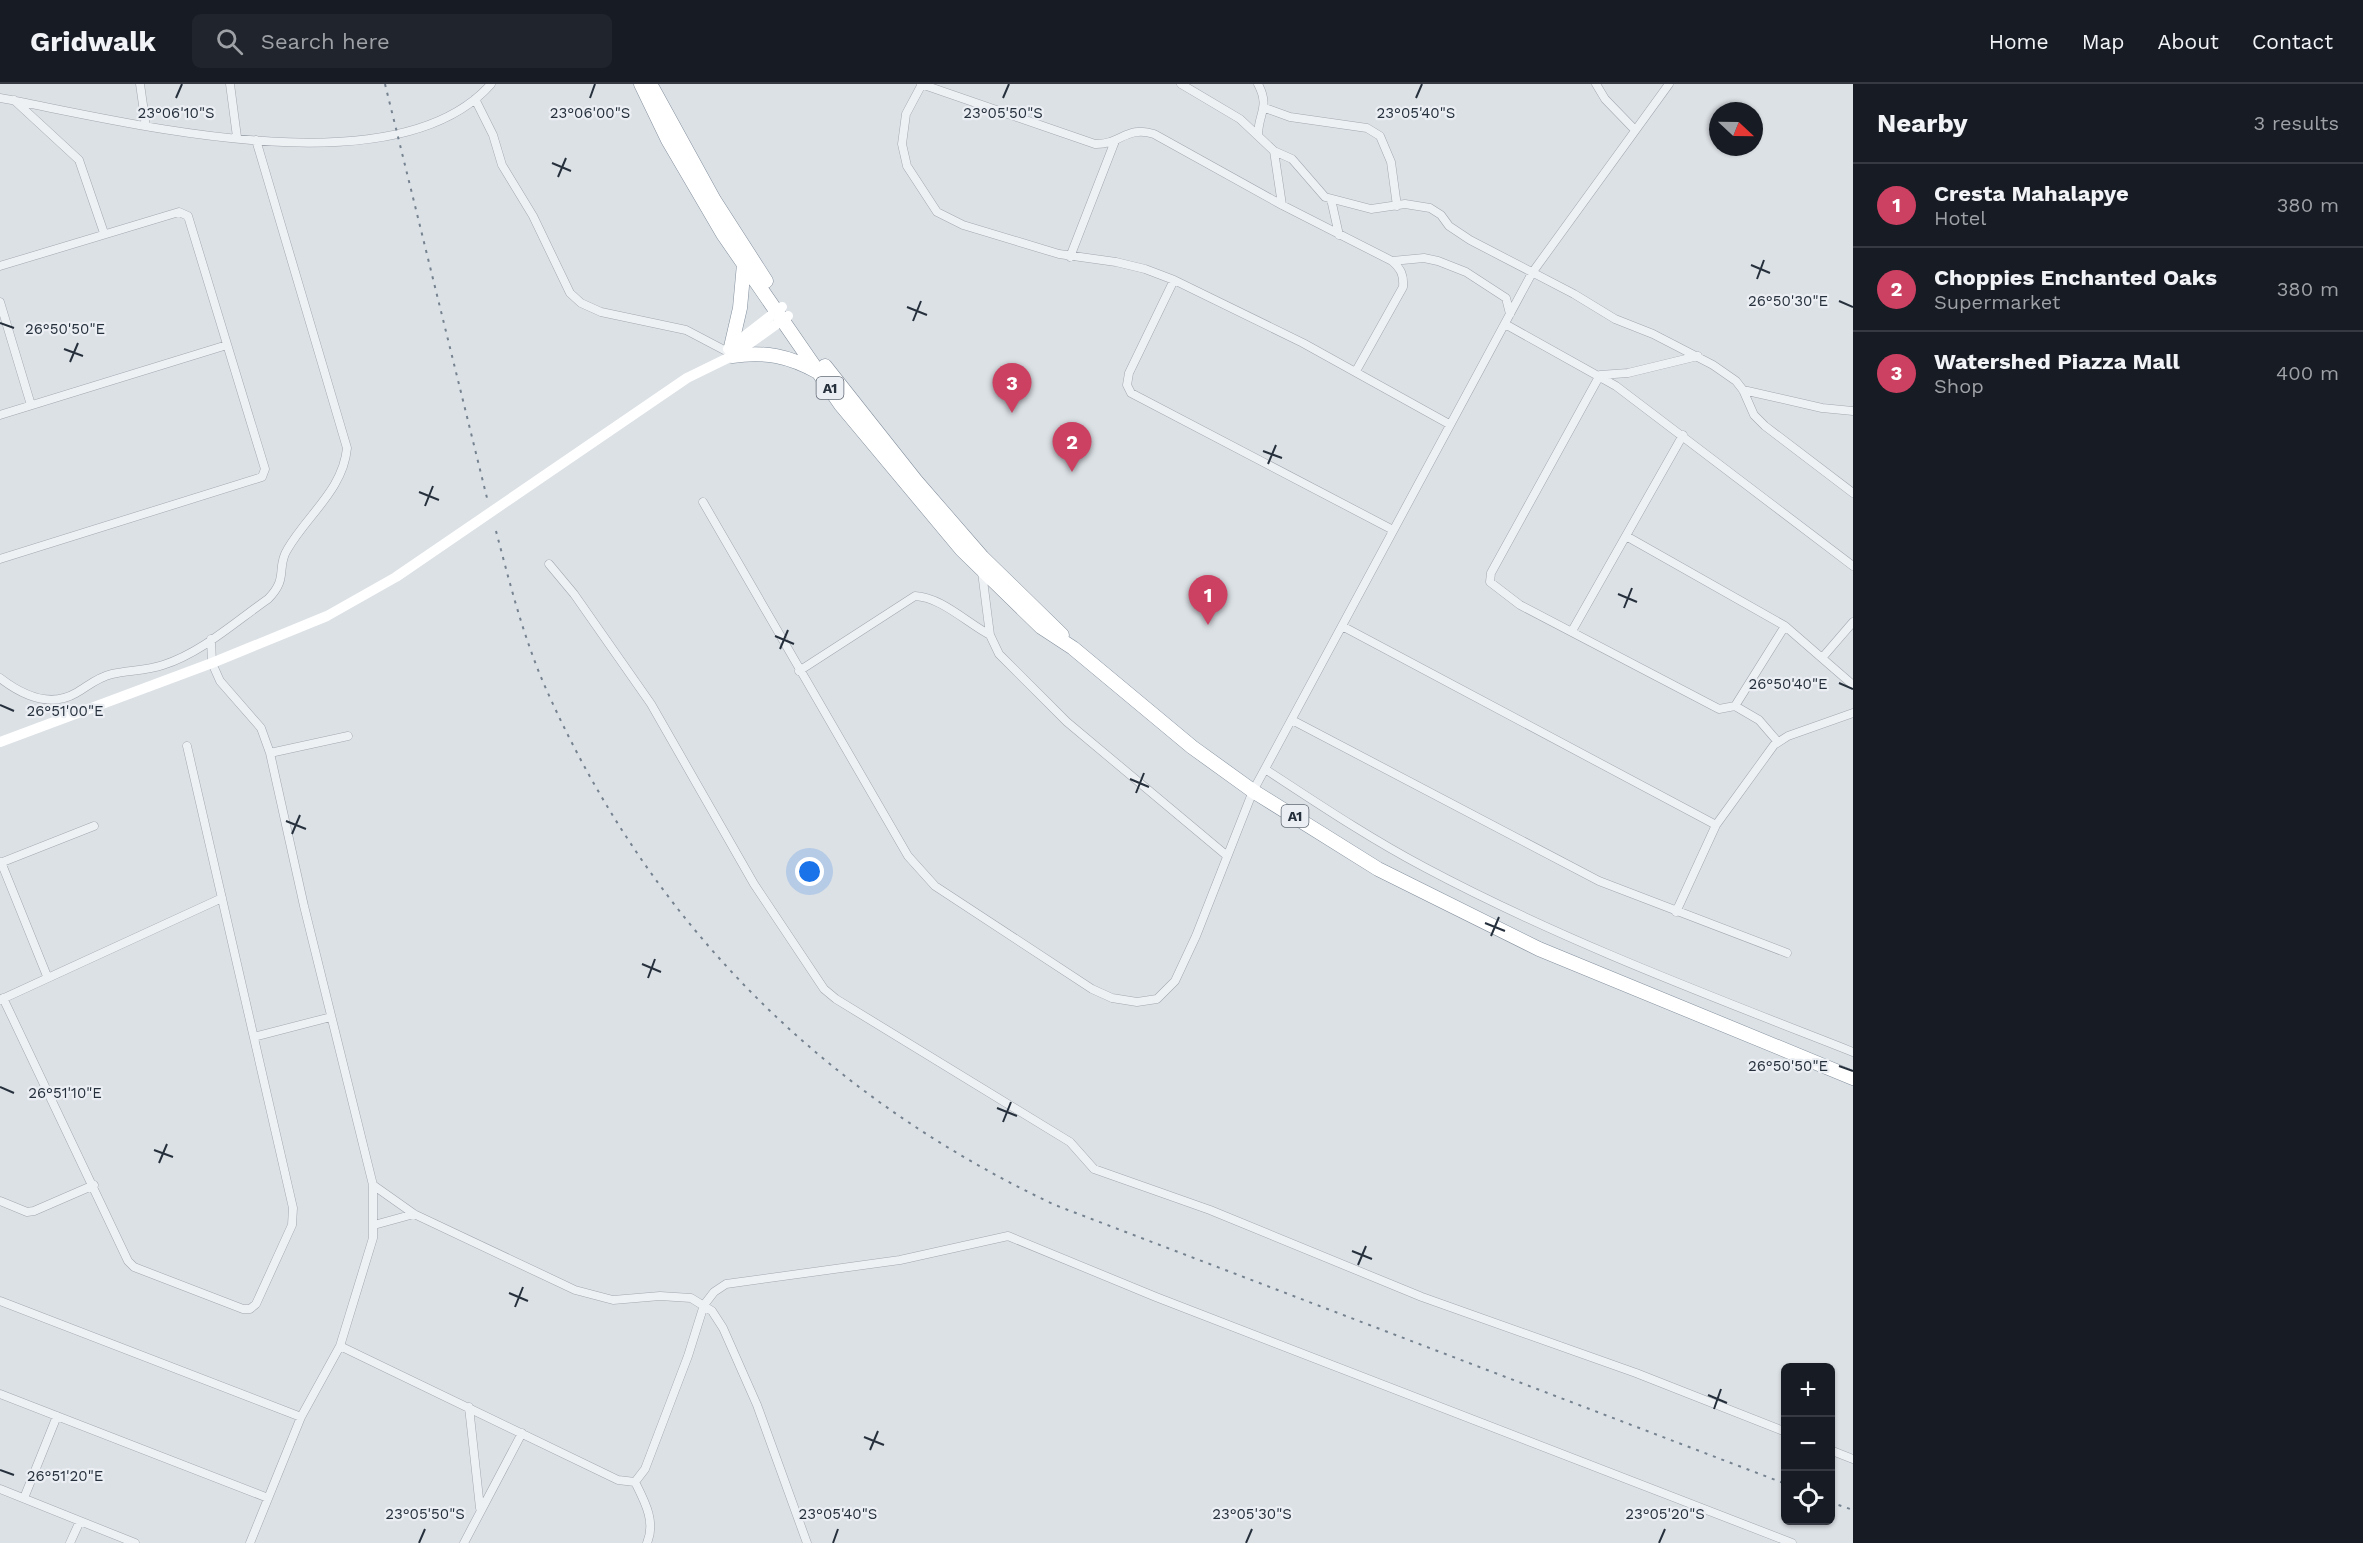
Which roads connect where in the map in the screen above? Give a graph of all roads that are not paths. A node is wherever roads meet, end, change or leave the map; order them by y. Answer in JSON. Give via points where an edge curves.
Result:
{"nodes":[{"id":1,"x":140,"y":84,"type":"edge"},
{"id":2,"x":230,"y":84,"type":"edge"},
{"id":3,"x":491,"y":84,"type":"edge"},
{"id":4,"x":641,"y":84,"type":"edge"},
{"id":5,"x":651,"y":84,"type":"edge"},
{"id":6,"x":922,"y":84,"type":"edge"},
{"id":7,"x":1181,"y":84,"type":"edge"},
{"id":8,"x":1258,"y":84,"type":"edge"},
{"id":9,"x":1596,"y":84,"type":"edge"},
{"id":10,"x":1670,"y":84,"type":"edge"},
{"id":11,"x":0,"y":98,"type":"edge"},
{"id":12,"x":475,"y":99,"type":"junction"},
{"id":13,"x":14,"y":100,"type":"junction"},
{"id":14,"x":1265,"y":108,"type":"junction"},
{"id":15,"x":146,"y":126,"type":"junction"},
{"id":16,"x":1635,"y":130,"type":"junction"},
{"id":17,"x":1258,"y":134,"type":"junction"},
{"id":18,"x":237,"y":137,"type":"junction"},
{"id":19,"x":256,"y":140,"type":"junction"},
{"id":20,"x":1114,"y":141,"type":"junction"},
{"id":21,"x":1274,"y":151,"type":"junction"},
{"id":22,"x":1331,"y":199,"type":"junction"},
{"id":23,"x":1282,"y":205,"type":"junction"},
{"id":24,"x":1397,"y":206,"type":"junction"},
{"id":25,"x":104,"y":233,"type":"junction"},
{"id":26,"x":1339,"y":235,"type":"junction"},
{"id":27,"x":1070,"y":257,"type":"junction"},
{"id":28,"x":1392,"y":261,"type":"junction"},
{"id":29,"x":744,"y":264,"type":"junction"},
{"id":30,"x":0,"y":266,"type":"edge"},
{"id":31,"x":1532,"y":273,"type":"junction"},
{"id":32,"x":1174,"y":280,"type":"junction"},
{"id":33,"x":0,"y":302,"type":"edge"},
{"id":34,"x":782,"y":314,"type":"junction"},
{"id":35,"x":1510,"y":314,"type":"junction"},
{"id":36,"x":1505,"y":324,"type":"junction"},
{"id":37,"x":227,"y":345,"type":"junction"},
{"id":38,"x":730,"y":351,"type":"junction"},
{"id":39,"x":1698,"y":357,"type":"junction"},
{"id":40,"x":1356,"y":371,"type":"junction"},
{"id":41,"x":820,"y":373,"type":"junction"},
{"id":42,"x":1600,"y":375,"type":"junction"},
{"id":43,"x":1743,"y":390,"type":"junction"},
{"id":44,"x":31,"y":405,"type":"junction"},
{"id":45,"x":1853,"y":411,"type":"edge"},
{"id":46,"x":0,"y":415,"type":"edge"},
{"id":47,"x":1449,"y":424,"type":"junction"},
{"id":48,"x":1683,"y":435,"type":"junction"},
{"id":49,"x":1853,"y":493,"type":"edge"},
{"id":50,"x":703,"y":502,"type":"dead end"},
{"id":51,"x":1393,"y":530,"type":"junction"},
{"id":52,"x":1626,"y":536,"type":"junction"},
{"id":53,"x":0,"y":560,"type":"edge"},
{"id":54,"x":549,"y":564,"type":"dead end"},
{"id":55,"x":982,"y":564,"type":"junction"},
{"id":56,"x":1853,"y":566,"type":"edge"},
{"id":57,"x":1853,"y":622,"type":"edge"},
{"id":58,"x":1342,"y":626,"type":"junction"},
{"id":59,"x":1785,"y":626,"type":"junction"},
{"id":60,"x":1572,"y":631,"type":"junction"},
{"id":61,"x":990,"y":635,"type":"junction"},
{"id":62,"x":211,"y":639,"type":"junction"},
{"id":63,"x":1822,"y":658,"type":"junction"},
{"id":64,"x":212,"y":663,"type":"junction"},
{"id":65,"x":799,"y":671,"type":"junction"},
{"id":66,"x":0,"y":678,"type":"edge"},
{"id":67,"x":1853,"y":685,"type":"edge"},
{"id":68,"x":1735,"y":706,"type":"junction"},
{"id":69,"x":1853,"y":713,"type":"edge"},
{"id":70,"x":1292,"y":720,"type":"junction"},
{"id":71,"x":348,"y":736,"type":"dead end"},
{"id":72,"x":0,"y":742,"type":"edge"},
{"id":73,"x":1778,"y":742,"type":"junction"},
{"id":74,"x":187,"y":746,"type":"dead end"},
{"id":75,"x":270,"y":753,"type":"junction"},
{"id":76,"x":1265,"y":769,"type":"junction"},
{"id":77,"x":1254,"y":791,"type":"junction"},
{"id":78,"x":1716,"y":825,"type":"junction"},
{"id":79,"x":94,"y":826,"type":"dead end"},
{"id":80,"x":1226,"y":855,"type":"junction"},
{"id":81,"x":0,"y":862,"type":"edge"},
{"id":82,"x":222,"y":898,"type":"junction"},
{"id":83,"x":1676,"y":912,"type":"junction"},
{"id":84,"x":1787,"y":953,"type":"dead end"},
{"id":85,"x":47,"y":976,"type":"junction"},
{"id":86,"x":2,"y":999,"type":"edge"},
{"id":87,"x":332,"y":1017,"type":"junction"},
{"id":88,"x":254,"y":1037,"type":"junction"},
{"id":89,"x":1853,"y":1052,"type":"edge"},
{"id":90,"x":1853,"y":1078,"type":"edge"},
{"id":91,"x":94,"y":1185,"type":"junction"},
{"id":92,"x":374,"y":1185,"type":"junction"},
{"id":93,"x":0,"y":1201,"type":"edge"},
{"id":94,"x":414,"y":1214,"type":"junction"},
{"id":95,"x":374,"y":1225,"type":"junction"},
{"id":96,"x":0,"y":1301,"type":"edge"},
{"id":97,"x":704,"y":1305,"type":"junction"},
{"id":98,"x":340,"y":1346,"type":"junction"},
{"id":99,"x":0,"y":1394,"type":"edge"},
{"id":100,"x":469,"y":1407,"type":"junction"},
{"id":101,"x":57,"y":1416,"type":"junction"},
{"id":102,"x":301,"y":1417,"type":"junction"},
{"id":103,"x":1781,"y":1430,"type":"edge"},
{"id":104,"x":522,"y":1432,"type":"junction"},
{"id":105,"x":1835,"y":1452,"type":"edge"},
{"id":106,"x":1853,"y":1460,"type":"edge"},
{"id":107,"x":635,"y":1482,"type":"junction"},
{"id":108,"x":0,"y":1489,"type":"edge"},
{"id":109,"x":24,"y":1498,"type":"junction"},
{"id":110,"x":268,"y":1498,"type":"junction"},
{"id":111,"x":480,"y":1509,"type":"junction"},
{"id":112,"x":80,"y":1521,"type":"junction"},
{"id":113,"x":70,"y":1543,"type":"edge"},
{"id":114,"x":135,"y":1543,"type":"edge"},
{"id":115,"x":250,"y":1543,"type":"edge"},
{"id":116,"x":464,"y":1543,"type":"edge"},
{"id":117,"x":647,"y":1543,"type":"edge"},
{"id":118,"x":807,"y":1543,"type":"edge"},
{"id":119,"x":1792,"y":1543,"type":"edge"}],
"edges":[{"from":1,"to":15,"type":"street"},
{"from":2,"to":18,"type":"street"},
{"from":3,"to":12,"type":"street"},
{"from":4,"to":29,"type":"highway","number":"A1","via":[[699,194]]},
{"from":5,"to":34,"type":"highway","number":"A1"},
{"from":6,"to":20,"type":"street","via":[[1095,144]]},
{"from":6,"to":27,"type":"street","via":[[906,114],[902,144],[907,166],[929,204],[963,225]]},
{"from":7,"to":17,"type":"street","via":[[1240,118]]},
{"from":8,"to":14,"type":"street"},
{"from":9,"to":16,"type":"street"},
{"from":10,"to":16,"type":"street"},
{"from":11,"to":13,"type":"street"},
{"from":12,"to":19,"type":"street","via":[[434,123],[367,140],[317,144]]},
{"from":12,"to":38,"type":"street","via":[[493,135],[502,165],[533,216],[570,293],[601,312],[686,330]]},
{"from":13,"to":15,"type":"street"},
{"from":13,"to":25,"type":"street","via":[[80,160]]},
{"from":14,"to":17,"type":"street"},
{"from":14,"to":24,"type":"street","via":[[1290,117],[1367,128],[1380,136],[1391,162]]},
{"from":15,"to":18,"type":"street"},
{"from":16,"to":31,"type":"street"},
{"from":17,"to":21,"type":"street"},
{"from":18,"to":19,"type":"street"},
{"from":19,"to":62,"type":"street","via":[[347,448],[337,483],[286,551],[279,589]]},
{"from":20,"to":23,"type":"street","via":[[1130,131],[1154,134]]},
{"from":20,"to":27,"type":"street"},
{"from":21,"to":22,"type":"street","via":[[1292,159],[1321,195]]},
{"from":21,"to":23,"type":"street"},
{"from":22,"to":24,"type":"street","via":[[1371,209]]},
{"from":22,"to":26,"type":"street"},
{"from":23,"to":26,"type":"street"},
{"from":24,"to":31,"type":"street","via":[[1430,208],[1470,240]]},
{"from":25,"to":30,"type":"street"},
{"from":25,"to":37,"type":"street","via":[[179,212],[188,216]]},
{"from":26,"to":28,"type":"street"},
{"from":27,"to":32,"type":"street","via":[[1116,262]]},
{"from":28,"to":35,"type":"street","via":[[1424,258],[1466,272],[1506,298]]},
{"from":28,"to":40,"type":"street","via":[[1404,277],[1403,287]]},
{"from":29,"to":34,"type":"highway","number":"A1"},
{"from":29,"to":38,"type":"highway","via":[[740,308]]},
{"from":31,"to":35,"type":"street"},
{"from":31,"to":39,"type":"street","via":[[1616,319]]},
{"from":32,"to":40,"type":"street"},
{"from":32,"to":51,"type":"street","via":[[1129,373],[1127,385],[1131,393]]},
{"from":33,"to":44,"type":"street"},
{"from":34,"to":38,"type":"main road"},
{"from":34,"to":41,"type":"highway","number":"A1"},
{"from":34,"to":55,"type":"highway","number":"A1"},
{"from":35,"to":36,"type":"street"},
{"from":36,"to":42,"type":"street"},
{"from":36,"to":47,"type":"street"},
{"from":37,"to":44,"type":"street"},
{"from":37,"to":53,"type":"street","via":[[265,469],[263,475]]},
{"from":38,"to":41,"type":"highway","via":[[771,353]]},
{"from":38,"to":64,"type":"main road","via":[[396,577],[327,616]]},
{"from":39,"to":42,"type":"street","via":[[1628,373]]},
{"from":39,"to":43,"type":"street","via":[[1736,381]]},
{"from":40,"to":47,"type":"street"},
{"from":41,"to":55,"type":"highway","number":"A1","via":[[910,491]]},
{"from":42,"to":48,"type":"street"},
{"from":42,"to":60,"type":"street","via":[[1491,573],[1490,582],[1507,597]]},
{"from":43,"to":45,"type":"street","via":[[1802,405]]},
{"from":43,"to":49,"type":"street","via":[[1754,415],[1765,426]]},
{"from":44,"to":46,"type":"street"},
{"from":47,"to":51,"type":"street"},
{"from":48,"to":52,"type":"street"},
{"from":48,"to":56,"type":"street"},
{"from":50,"to":65,"type":"street"},
{"from":51,"to":58,"type":"street"},
{"from":52,"to":59,"type":"street"},
{"from":52,"to":60,"type":"street"},
{"from":54,"to":103,"type":"street","via":[[651,704],[754,884],[824,989],[836,999],[1070,1142],[1094,1169]]},
{"from":55,"to":61,"type":"street"},
{"from":55,"to":77,"type":"highway","number":"A1","via":[[1049,621],[1073,648],[1192,747]]},
{"from":57,"to":63,"type":"street"},
{"from":58,"to":70,"type":"street"},
{"from":58,"to":78,"type":"street"},
{"from":59,"to":63,"type":"street"},
{"from":59,"to":68,"type":"street"},
{"from":60,"to":68,"type":"street","via":[[1709,705],[1719,709]]},
{"from":61,"to":65,"type":"street","via":[[941,603],[915,596]]},
{"from":61,"to":80,"type":"street","via":[[999,654],[1067,722]]},
{"from":62,"to":64,"type":"street"},
{"from":62,"to":66,"type":"street","via":[[168,663],[95,680],[58,700],[26,694]]},
{"from":63,"to":67,"type":"street"},
{"from":64,"to":72,"type":"main road"},
{"from":64,"to":75,"type":"street","via":[[220,681],[261,728]]},
{"from":65,"to":80,"type":"street","via":[[908,856],[935,886],[1092,989],[1112,998],[1137,1002],[1157,999],[1175,981]]},
{"from":68,"to":73,"type":"street","via":[[1759,720]]},
{"from":69,"to":73,"type":"street"},
{"from":70,"to":76,"type":"street"},
{"from":70,"to":83,"type":"street","via":[[1599,882]]},
{"from":71,"to":75,"type":"street"},
{"from":73,"to":78,"type":"street"},
{"from":74,"to":82,"type":"street"},
{"from":75,"to":87,"type":"street"},
{"from":76,"to":77,"type":"street"},
{"from":76,"to":89,"type":"street","via":[[1362,832],[1483,896],[1647,970]]},
{"from":77,"to":80,"type":"street"},
{"from":77,"to":90,"type":"highway","number":"A1","via":[[1378,869],[1491,926],[1603,977]]},
{"from":78,"to":83,"type":"street"},
{"from":79,"to":81,"type":"street"},
{"from":81,"to":85,"type":"street"},
{"from":82,"to":85,"type":"street"},
{"from":82,"to":88,"type":"street"},
{"from":83,"to":84,"type":"street"},
{"from":85,"to":86,"type":"street"},
{"from":86,"to":91,"type":"street"},
{"from":87,"to":88,"type":"street"},
{"from":87,"to":92,"type":"street"},
{"from":88,"to":91,"type":"street","via":[[294,1216],[256,1304],[243,1309],[134,1267],[123,1254]]},
{"from":91,"to":93,"type":"street","via":[[34,1211]]},
{"from":92,"to":94,"type":"street"},
{"from":92,"to":95,"type":"street"},
{"from":94,"to":95,"type":"street"},
{"from":94,"to":97,"type":"street","via":[[575,1290],[613,1300],[660,1296],[691,1299]]},
{"from":95,"to":98,"type":"street"},
{"from":96,"to":102,"type":"street"},
{"from":97,"to":107,"type":"street","via":[[645,1469]]},
{"from":97,"to":118,"type":"street","via":[[723,1328],[757,1405]]},
{"from":97,"to":119,"type":"street","via":[[726,1284],[900,1260],[1008,1236]]},
{"from":98,"to":100,"type":"street"},
{"from":98,"to":102,"type":"street"},
{"from":99,"to":101,"type":"street"},
{"from":100,"to":104,"type":"street"},
{"from":100,"to":111,"type":"street"},
{"from":101,"to":109,"type":"street"},
{"from":101,"to":110,"type":"street"},
{"from":102,"to":110,"type":"street"},
{"from":104,"to":107,"type":"street","via":[[618,1480]]},
{"from":104,"to":111,"type":"street"},
{"from":105,"to":106,"type":"street"},
{"from":107,"to":117,"type":"street","via":[[651,1522]]},
{"from":108,"to":109,"type":"street"},
{"from":109,"to":112,"type":"street"},
{"from":110,"to":115,"type":"street"},
{"from":111,"to":116,"type":"street"},
{"from":112,"to":113,"type":"street"},
{"from":112,"to":114,"type":"street"}]}
